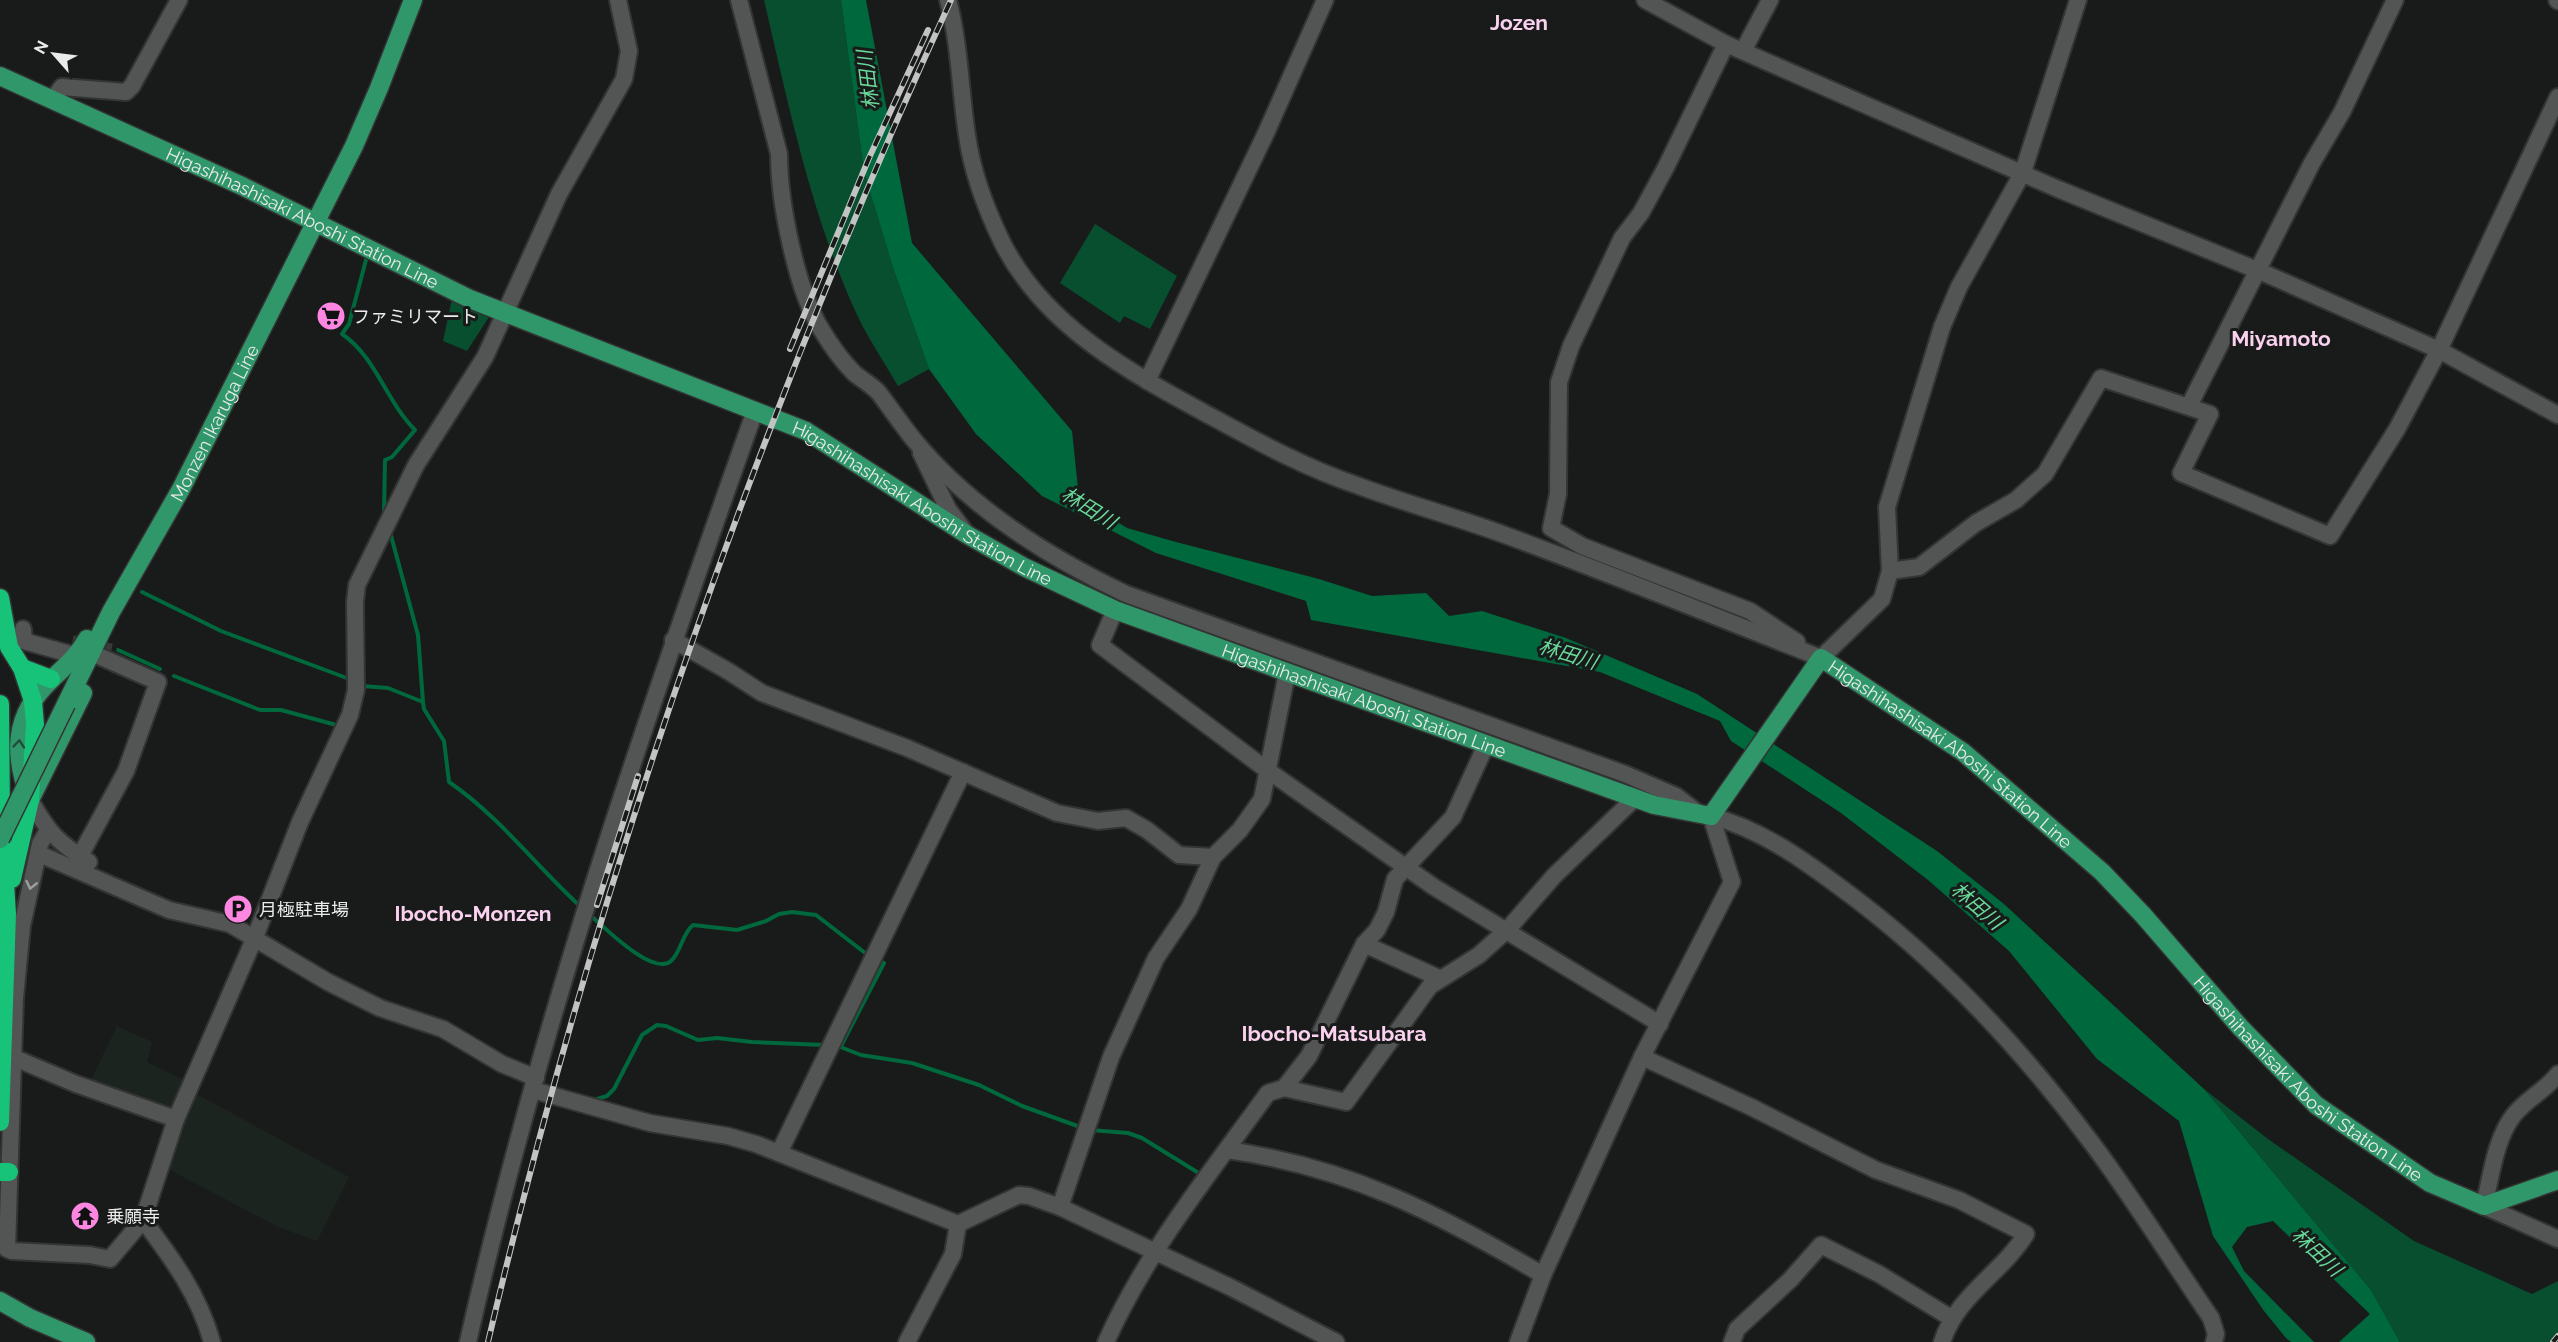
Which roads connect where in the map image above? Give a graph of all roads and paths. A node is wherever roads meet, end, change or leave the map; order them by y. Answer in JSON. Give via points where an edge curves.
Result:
{"nodes":[{"id":1,"x":179,"y":0,"type":"edge"},
{"id":2,"x":413,"y":0,"type":"edge"},
{"id":3,"x":618,"y":0,"type":"edge"},
{"id":4,"x":739,"y":0,"type":"edge"},
{"id":5,"x":1325,"y":0,"type":"edge"},
{"id":6,"x":1645,"y":0,"type":"edge"},
{"id":7,"x":1770,"y":0,"type":"edge"},
{"id":8,"x":2078,"y":0,"type":"edge"},
{"id":9,"x":2396,"y":0,"type":"edge"},
{"id":10,"x":953,"y":4,"type":"edge"},
{"id":11,"x":1725,"y":44,"type":"junction"},
{"id":12,"x":1743,"y":51,"type":"junction"},
{"id":13,"x":0,"y":76,"type":"edge"},
{"id":14,"x":2558,"y":98,"type":"edge"},
{"id":15,"x":53,"y":99,"type":"junction"},
{"id":16,"x":2023,"y":172,"type":"junction"},
{"id":17,"x":316,"y":222,"type":"junction"},
{"id":18,"x":2257,"y":270,"type":"junction"},
{"id":19,"x":505,"y":315,"type":"junction"},
{"id":20,"x":2439,"y":350,"type":"junction"},
{"id":21,"x":1147,"y":381,"type":"junction"},
{"id":22,"x":2189,"y":406,"type":"junction"},
{"id":23,"x":755,"y":411,"type":"junction"},
{"id":24,"x":2558,"y":415,"type":"edge"},
{"id":25,"x":915,"y":442,"type":"junction"},
{"id":26,"x":181,"y":489,"type":"junction"},
{"id":27,"x":162,"y":526,"type":"junction"},
{"id":28,"x":966,"y":534,"type":"junction"},
{"id":29,"x":1890,"y":571,"type":"junction"},
{"id":30,"x":0,"y":598,"type":"edge"},
{"id":31,"x":1115,"y":610,"type":"junction"},
{"id":32,"x":19,"y":628,"type":"dead end"},
{"id":33,"x":673,"y":640,"type":"junction"},
{"id":34,"x":74,"y":650,"type":"junction"},
{"id":35,"x":107,"y":655,"type":"junction"},
{"id":36,"x":1821,"y":658,"type":"junction"},
{"id":37,"x":22,"y":668,"type":"junction"},
{"id":38,"x":1287,"y":673,"type":"junction"},
{"id":39,"x":51,"y":679,"type":"junction"},
{"id":40,"x":33,"y":701,"type":"junction"},
{"id":41,"x":0,"y":704,"type":"edge"},
{"id":42,"x":1486,"y":745,"type":"junction"},
{"id":43,"x":1267,"y":770,"type":"junction"},
{"id":44,"x":963,"y":772,"type":"junction"},
{"id":45,"x":1635,"y":798,"type":"junction"},
{"id":46,"x":30,"y":800,"type":"junction"},
{"id":47,"x":1705,"y":814,"type":"junction"},
{"id":48,"x":48,"y":830,"type":"junction"},
{"id":49,"x":0,"y":834,"type":"edge"},
{"id":50,"x":20,"y":838,"type":"junction"},
{"id":51,"x":44,"y":856,"type":"dead end"},
{"id":52,"x":80,"y":856,"type":"junction"},
{"id":53,"x":1213,"y":857,"type":"junction"},
{"id":54,"x":1405,"y":866,"type":"junction"},
{"id":55,"x":122,"y":888,"type":"junction"},
{"id":56,"x":7,"y":914,"type":"junction"},
{"id":57,"x":1508,"y":929,"type":"junction"},
{"id":58,"x":255,"y":937,"type":"junction"},
{"id":59,"x":1364,"y":944,"type":"junction"},
{"id":60,"x":1439,"y":978,"type":"junction"},
{"id":61,"x":9,"y":1000,"type":"junction"},
{"id":62,"x":1660,"y":1024,"type":"junction"},
{"id":63,"x":1642,"y":1057,"type":"junction"},
{"id":64,"x":11,"y":1058,"type":"junction"},
{"id":65,"x":2558,"y":1074,"type":"edge"},
{"id":66,"x":535,"y":1084,"type":"junction"},
{"id":67,"x":1284,"y":1088,"type":"junction"},
{"id":68,"x":176,"y":1119,"type":"junction"},
{"id":69,"x":0,"y":1122,"type":"edge"},
{"id":70,"x":1227,"y":1149,"type":"junction"},
{"id":71,"x":779,"y":1153,"type":"junction"},
{"id":72,"x":5,"y":1172,"type":"edge"},
{"id":73,"x":2558,"y":1180,"type":"edge"},
{"id":74,"x":2484,"y":1206,"type":"junction"},
{"id":75,"x":1060,"y":1207,"type":"junction"},
{"id":76,"x":143,"y":1220,"type":"junction"},
{"id":77,"x":958,"y":1224,"type":"junction"},
{"id":78,"x":2558,"y":1239,"type":"edge"},
{"id":79,"x":1154,"y":1252,"type":"junction"},
{"id":80,"x":1543,"y":1275,"type":"junction"},
{"id":81,"x":0,"y":1301,"type":"edge"},
{"id":82,"x":1951,"y":1318,"type":"junction"},
{"id":83,"x":86,"y":1342,"type":"edge"},
{"id":84,"x":212,"y":1342,"type":"edge"},
{"id":85,"x":468,"y":1342,"type":"edge"},
{"id":86,"x":907,"y":1342,"type":"edge"},
{"id":87,"x":1106,"y":1342,"type":"edge"},
{"id":88,"x":1336,"y":1342,"type":"edge"},
{"id":89,"x":1518,"y":1342,"type":"edge"},
{"id":90,"x":1732,"y":1342,"type":"edge"},
{"id":91,"x":1942,"y":1342,"type":"edge"},
{"id":92,"x":2214,"y":1342,"type":"edge"}],
"edges":[{"from":1,"to":15,"type":"street","via":[[126,92],[62,87]]},
{"from":2,"to":17,"type":"main road","name":"Monzen Ikaruga Line","via":[[379,88]]},
{"from":3,"to":19,"type":"street","via":[[629,51],[624,79],[559,194]]},
{"from":4,"to":25,"type":"street","via":[[779,154],[779,180],[801,283],[820,328],[854,373],[876,390]]},
{"from":5,"to":21,"type":"street"},
{"from":6,"to":11,"type":"street"},
{"from":7,"to":12,"type":"street"},
{"from":8,"to":16,"type":"street"},
{"from":9,"to":18,"type":"street","via":[[2342,112]]},
{"from":10,"to":21,"type":"street","via":[[967,136],[980,190],[1003,243],[1022,276],[1053,312],[1092,346]]},
{"from":11,"to":12,"type":"street"},
{"from":11,"to":36,"type":"street","via":[[1666,167],[1622,238],[1571,346],[1559,382],[1558,494],[1551,528],[1582,546],[1750,611]]},
{"from":12,"to":16,"type":"street"},
{"from":13,"to":15,"type":"main road","name":"Higashihashisaki Aboshi Station Line"},
{"from":14,"to":20,"type":"street"},
{"from":15,"to":17,"type":"main road","name":"Higashihashisaki Aboshi Station Line"},
{"from":16,"to":18,"type":"street"},
{"from":16,"to":29,"type":"street","via":[[1959,287],[1942,327],[1887,507]]},
{"from":17,"to":19,"type":"main road","name":"Higashihashisaki Aboshi Station Line"},
{"from":17,"to":26,"type":"main road","name":"Monzen Ikaruga Line"},
{"from":18,"to":20,"type":"street"},
{"from":18,"to":22,"type":"street"},
{"from":19,"to":23,"type":"main road","name":"Higashihashisaki Aboshi Station Line"},
{"from":19,"to":58,"type":"street","via":[[465,390],[416,465],[357,585],[356,690],[350,715],[300,822]]},
{"from":20,"to":22,"type":"street","via":[[2397,429],[2331,536],[2181,473],[2210,414]]},
{"from":20,"to":24,"type":"street"},
{"from":21,"to":36,"type":"street","via":[[1262,444],[1357,486],[1506,536]]},
{"from":22,"to":29,"type":"street","via":[[2101,378],[2045,474],[2016,500],[1919,567]]},
{"from":23,"to":28,"type":"main road","name":"Higashihashisaki Aboshi Station Line","via":[[806,431]]},
{"from":23,"to":33,"type":"street"},
{"from":25,"to":28,"type":"street","via":[[948,509]]},
{"from":25,"to":47,"type":"street","via":[[968,494],[1079,572],[1126,594],[1625,774],[1676,796]]},
{"from":26,"to":27,"type":"main road","name":"Monzen Ikaruga Line"},
{"from":26,"to":34,"type":"main road","via":[[134,549]]},
{"from":27,"to":35,"type":"main road"},
{"from":27,"to":49,"type":"main road","name":"Monzen Ikaruga Line","bridge":true,"via":[[111,612]]},
{"from":28,"to":31,"type":"main road","name":"Higashihashisaki Aboshi Station Line","via":[[1024,567]]},
{"from":29,"to":36,"type":"street","via":[[1882,599]]},
{"from":30,"to":37,"type":"highway","via":[[9,647]]},
{"from":31,"to":38,"type":"main road","name":"Higashihashisaki Aboshi Station Line"},
{"from":31,"to":43,"type":"street","via":[[1100,645]]},
{"from":32,"to":34,"type":"street","via":[[24,640]]},
{"from":33,"to":44,"type":"street","via":[[762,693]]},
{"from":33,"to":66,"type":"street","via":[[582,920]]},
{"from":34,"to":39,"type":"main road"},
{"from":35,"to":46,"type":"main road"},
{"from":35,"to":52,"type":"street","via":[[158,682],[126,771]]},
{"from":36,"to":47,"type":"main road","name":"Higashihashisaki Aboshi Station Line"},
{"from":36,"to":74,"type":"main road","name":"Higashihashisaki Aboshi Station Line","via":[[1964,752],[2102,872],[2316,1106],[2430,1183]]},
{"from":37,"to":39,"type":"highway"},
{"from":37,"to":40,"type":"highway"},
{"from":38,"to":42,"type":"main road","name":"Higashihashisaki Aboshi Station Line"},
{"from":38,"to":43,"type":"street"},
{"from":39,"to":40,"type":"main road"},
{"from":40,"to":46,"type":"highway"},
{"from":41,"to":49,"type":"highway"},
{"from":42,"to":45,"type":"main road","name":"Higashihashisaki Aboshi Station Line"},
{"from":42,"to":54,"type":"street","via":[[1453,817]]},
{"from":43,"to":53,"type":"street","via":[[1262,799],[1240,830]]},
{"from":43,"to":54,"type":"street"},
{"from":44,"to":53,"type":"street","via":[[1057,813],[1098,821],[1126,818],[1179,855]]},
{"from":44,"to":71,"type":"street"},
{"from":45,"to":47,"type":"main road","name":"Higashihashisaki Aboshi Station Line"},
{"from":45,"to":57,"type":"street","via":[[1554,876]]},
{"from":46,"to":48,"type":"street"},
{"from":46,"to":50,"type":"highway"},
{"from":47,"to":62,"type":"street","via":[[1732,882]]},
{"from":47,"to":92,"type":"street","via":[[1733,822],[1788,849],[1870,909],[1992,1024],[2095,1147],[2211,1318]]},
{"from":48,"to":50,"type":"street"},
{"from":48,"to":52,"type":"street","via":[[69,852]]},
{"from":48,"to":61,"type":"street","one_way":true,"via":[[40,844]]},
{"from":49,"to":56,"type":"highway"},
{"from":50,"to":56,"type":"highway"},
{"from":51,"to":55,"type":"street"},
{"from":52,"to":55,"type":"street"},
{"from":53,"to":75,"type":"street","via":[[1189,909],[1156,958],[1111,1057]]},
{"from":54,"to":57,"type":"street","via":[[1466,907]]},
{"from":54,"to":59,"type":"street","via":[[1395,879],[1377,930]]},
{"from":55,"to":58,"type":"street","via":[[169,910],[230,924]]},
{"from":56,"to":61,"type":"highway"},
{"from":57,"to":60,"type":"street","via":[[1479,955]]},
{"from":57,"to":62,"type":"street"},
{"from":58,"to":66,"type":"street","via":[[328,982],[380,1008],[443,1029]]},
{"from":58,"to":68,"type":"street"},
{"from":59,"to":60,"type":"street"},
{"from":59,"to":67,"type":"street","via":[[1309,1056]]},
{"from":60,"to":67,"type":"street","via":[[1346,1102]]},
{"from":61,"to":64,"type":"highway"},
{"from":62,"to":63,"type":"street"},
{"from":63,"to":80,"type":"street"},
{"from":63,"to":82,"type":"street","via":[[1876,1170],[1959,1200],[2026,1234],[2015,1252],[1967,1297]]},
{"from":64,"to":68,"type":"street"},
{"from":64,"to":69,"type":"highway"},
{"from":64,"to":72,"type":"street"},
{"from":65,"to":74,"type":"street","via":[[2512,1117],[2500,1141]]},
{"from":66,"to":71,"type":"street","via":[[650,1123],[728,1136]]},
{"from":66,"to":85,"type":"street","via":[[502,1198]]},
{"from":67,"to":70,"type":"street","via":[[1268,1093]]},
{"from":68,"to":76,"type":"street"},
{"from":70,"to":79,"type":"street"},
{"from":70,"to":80,"type":"street","via":[[1303,1163],[1362,1183],[1425,1209]]},
{"from":71,"to":77,"type":"street"},
{"from":72,"to":76,"type":"street","via":[[7,1249],[12,1251],[110,1259]]},
{"from":73,"to":74,"type":"main road"},
{"from":74,"to":78,"type":"street"},
{"from":75,"to":77,"type":"street","via":[[1019,1195]]},
{"from":75,"to":79,"type":"street"},
{"from":76,"to":84,"type":"street","via":[[189,1286]]},
{"from":77,"to":86,"type":"street","via":[[953,1254]]},
{"from":79,"to":87,"type":"street"},
{"from":79,"to":88,"type":"street"},
{"from":80,"to":89,"type":"street"},
{"from":81,"to":83,"type":"main road"},
{"from":82,"to":90,"type":"street","via":[[1879,1274],[1821,1245],[1737,1329]]},
{"from":82,"to":91,"type":"street"}]}
